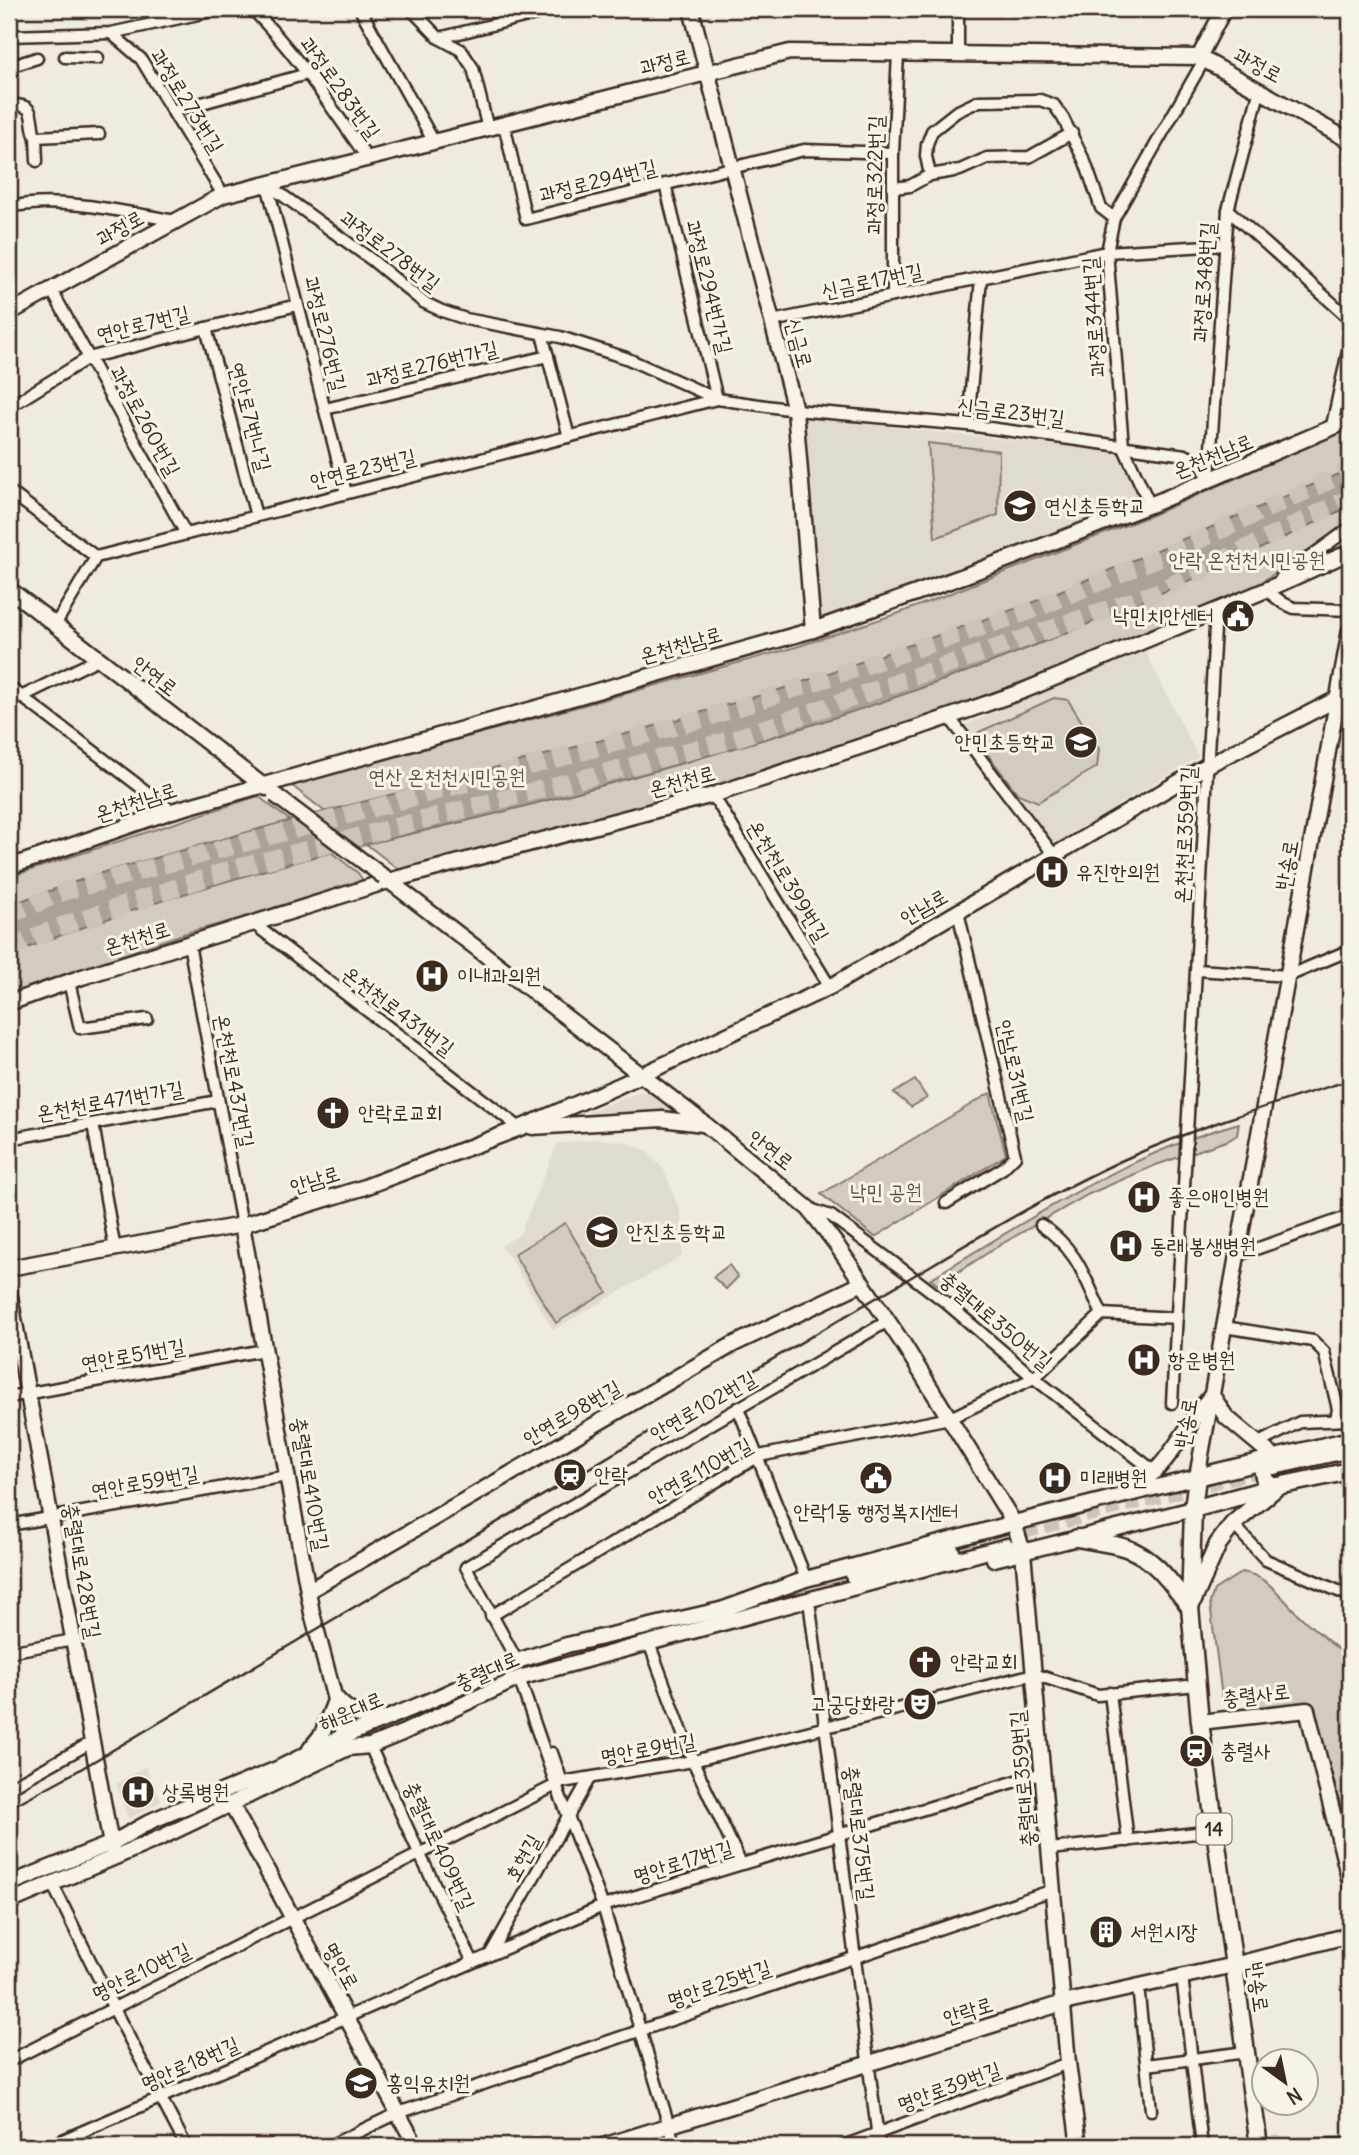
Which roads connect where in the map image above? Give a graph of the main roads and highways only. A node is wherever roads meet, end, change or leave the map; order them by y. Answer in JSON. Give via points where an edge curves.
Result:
{"nodes":[{"id":1,"x":1350,"y":1440,"type":"edge"},
{"id":2,"x":1350,"y":1471,"type":"edge"},
{"id":3,"x":1274,"y":1472,"type":"junction"},
{"id":4,"x":1194,"y":1509,"type":"junction"},
{"id":5,"x":1077,"y":1538,"type":"road end"},
{"id":6,"x":1190,"y":1607,"type":"junction"},
{"id":7,"x":1259,"y":2146,"type":"edge"}],
"edges":[{"from":1,"to":3,"type":"main road"},
{"from":2,"to":3,"type":"main road"},
{"from":3,"to":4,"type":"main road"},
{"from":3,"to":4,"type":"main road","name":"반송로","via":[[1197,1477]]},
{"from":3,"to":6,"type":"main road","via":[[1214,1551]]},
{"from":4,"to":6,"type":"main road","name":"반송로","number":"14"},
{"from":5,"to":6,"type":"main road","via":[[1125,1548],[1148,1559]]},
{"from":6,"to":7,"type":"main road","name":"반송로","number":"14","via":[[1200,1722]]}]}
